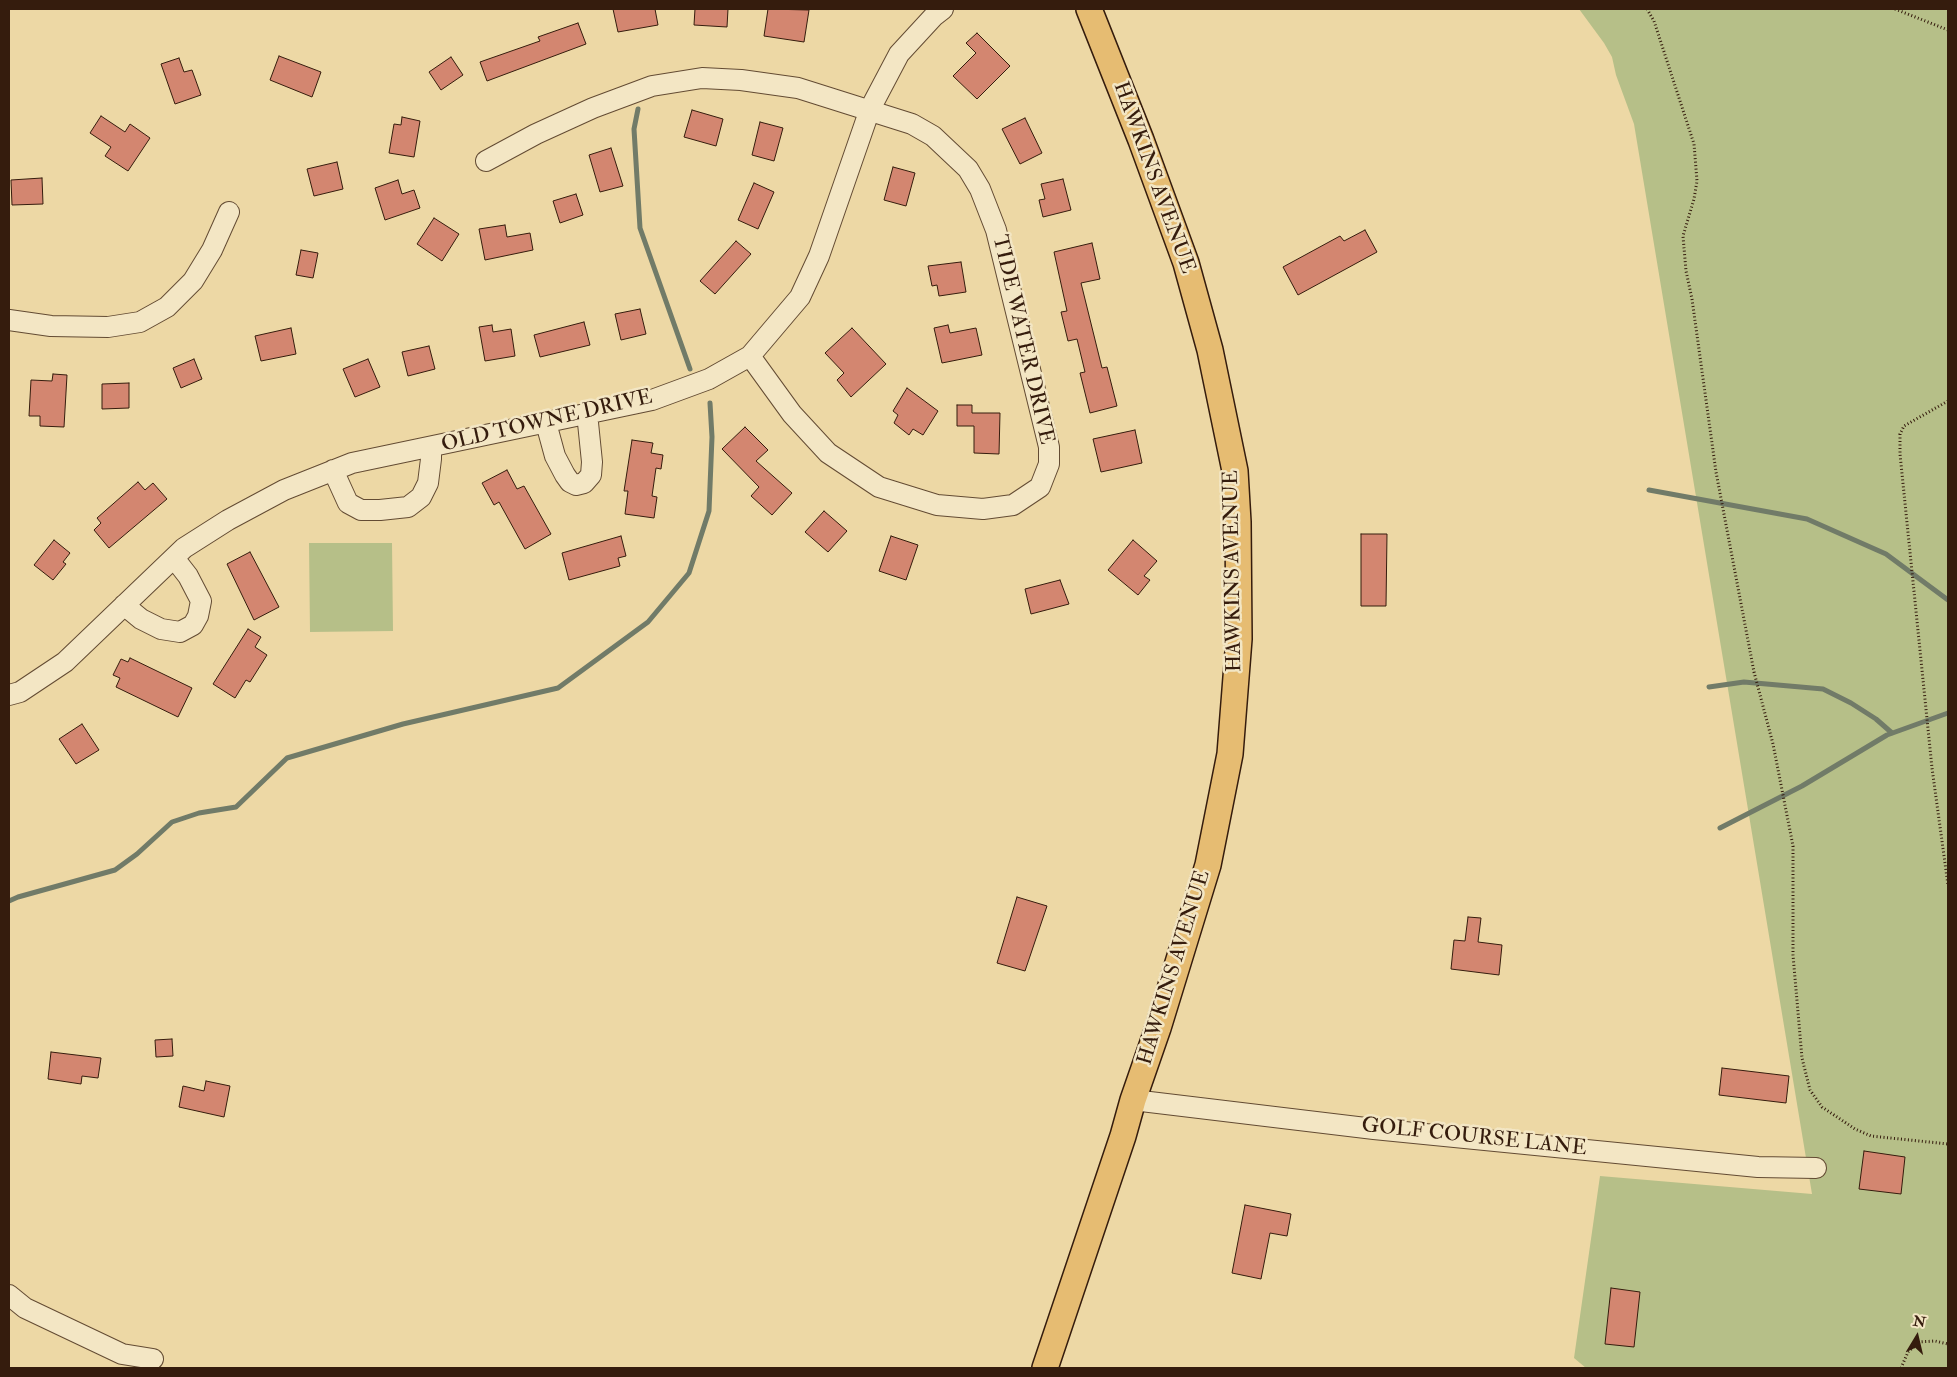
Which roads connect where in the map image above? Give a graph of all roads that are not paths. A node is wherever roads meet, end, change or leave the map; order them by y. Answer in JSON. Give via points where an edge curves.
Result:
{"nodes":[{"id":1,"x":943,"y":9,"type":"edge"},
{"id":2,"x":1089,"y":9,"type":"edge"},
{"id":3,"x":870,"y":109,"type":"junction"},
{"id":4,"x":486,"y":161,"type":"dead end"},
{"id":5,"x":230,"y":212,"type":"dead end"},
{"id":6,"x":9,"y":320,"type":"edge"},
{"id":7,"x":750,"y":356,"type":"junction"},
{"id":8,"x":587,"y":413,"type":"junction"},
{"id":9,"x":546,"y":422,"type":"junction"},
{"id":10,"x":430,"y":448,"type":"junction"},
{"id":11,"x":334,"y":470,"type":"junction"},
{"id":12,"x":174,"y":558,"type":"junction"},
{"id":13,"x":124,"y":605,"type":"junction"},
{"id":14,"x":9,"y":695,"type":"edge"},
{"id":15,"x":1133,"y":1100,"type":"junction"},
{"id":16,"x":1816,"y":1168,"type":"dead end"},
{"id":17,"x":9,"y":1295,"type":"edge"},
{"id":18,"x":153,"y":1359,"type":"dead end"},
{"id":19,"x":1045,"y":1368,"type":"edge"}],
"edges":[{"from":1,"to":3,"type":"street","name":"OLD TOWNE DRIVE","via":[[899,54]]},
{"from":2,"to":15,"type":"main road","name":"HAWKINS AVENUE","via":[[1186,263],[1223,408],[1235,471],[1238,522],[1240,639],[1230,754],[1208,865]]},
{"from":3,"to":4,"type":"street","name":"TIDE WATER DRIVE","via":[[798,88],[702,78],[652,86],[593,108]]},
{"from":3,"to":7,"type":"street","name":"OLD TOWNE DRIVE","via":[[819,256],[800,297]]},
{"from":3,"to":7,"type":"street","name":"TIDE WATER DRIVE","via":[[912,124],[933,136],[968,169],[980,189],[996,230],[1049,448],[1049,464],[1040,487],[1013,505],[983,509],[937,505],[879,487],[828,453],[792,414]]},
{"from":5,"to":6,"type":"street","via":[[193,281],[167,307],[140,322],[108,327],[51,326]]},
{"from":7,"to":8,"type":"street","name":"OLD TOWNE DRIVE","via":[[709,378],[652,400]]},
{"from":8,"to":9,"type":"street","name":"OLD TOWNE DRIVE"},
{"from":8,"to":9,"type":"street","via":[[591,475],[584,483],[576,485],[570,482],[555,456]]},
{"from":9,"to":10,"type":"street","name":"OLD TOWNE DRIVE"},
{"from":10,"to":11,"type":"street","name":"OLD TOWNE DRIVE","via":[[352,463]]},
{"from":10,"to":11,"type":"street","via":[[428,483],[421,497],[408,507],[361,510],[348,503]]},
{"from":11,"to":12,"type":"street","name":"OLD TOWNE DRIVE","via":[[284,490],[228,520]]},
{"from":12,"to":13,"type":"street","name":"OLD TOWNE DRIVE"},
{"from":12,"to":13,"type":"street","via":[[201,601],[192,625],[180,632],[161,629]]},
{"from":13,"to":14,"type":"street","name":"OLD TOWNE DRIVE","via":[[65,662],[20,692]]},
{"from":15,"to":16,"type":"street","name":"GOLF COURSE LANE","via":[[1374,1129],[1758,1167]]},
{"from":15,"to":19,"type":"main road","name":"HAWKINS AVENUE"},
{"from":17,"to":18,"type":"street","via":[[25,1308],[122,1354]]}]}
